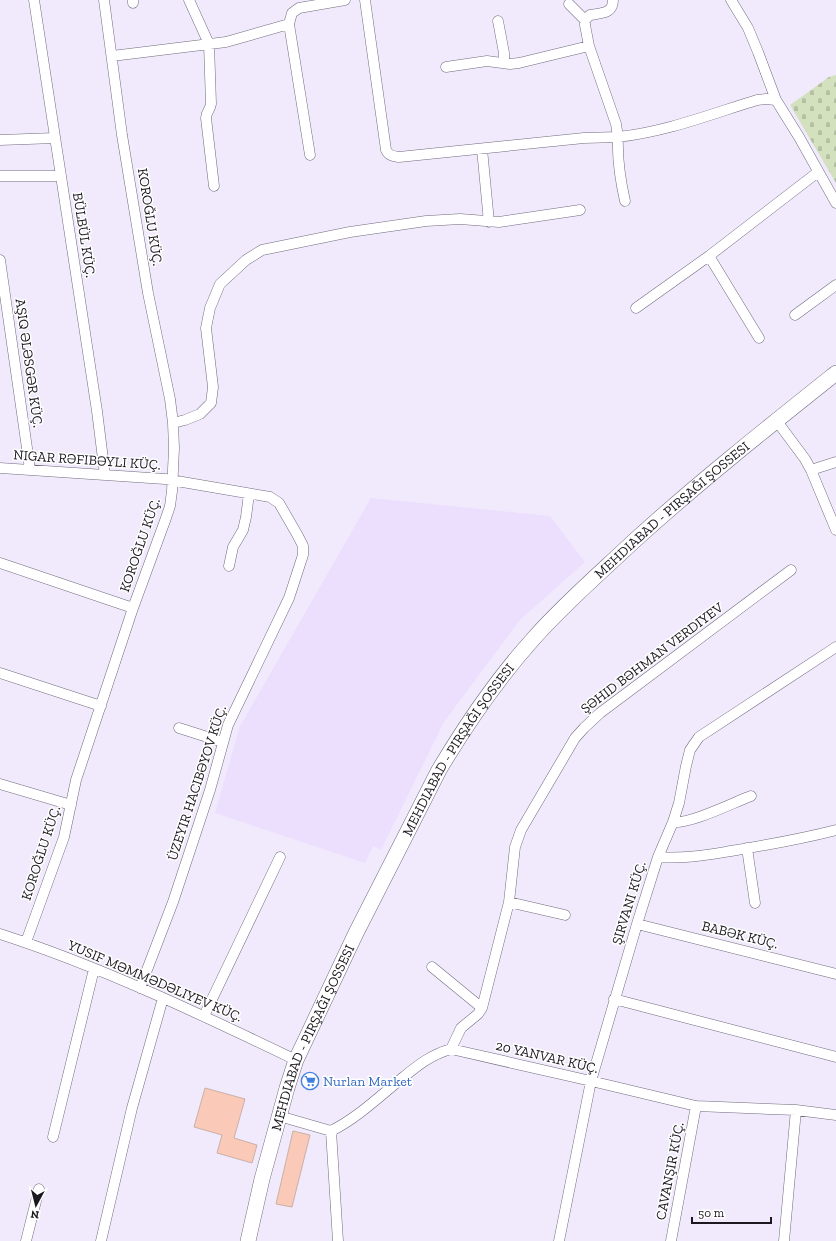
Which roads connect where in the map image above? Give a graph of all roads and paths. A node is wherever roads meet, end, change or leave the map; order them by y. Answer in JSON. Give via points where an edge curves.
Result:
{"nodes":[{"id":1,"x":34,"y":0,"type":"edge"},
{"id":2,"x":104,"y":0,"type":"edge"},
{"id":3,"x":189,"y":0,"type":"edge"},
{"id":4,"x":345,"y":0,"type":"edge"},
{"id":5,"x":365,"y":0,"type":"edge"},
{"id":6,"x":614,"y":0,"type":"edge"},
{"id":7,"x":731,"y":0,"type":"edge"},
{"id":8,"x":569,"y":4,"type":"dead end"},
{"id":9,"x":498,"y":20,"type":"dead end"},
{"id":10,"x":585,"y":20,"type":"junction"},
{"id":11,"x":289,"y":24,"type":"junction"},
{"id":12,"x":209,"y":44,"type":"junction"},
{"id":13,"x":590,"y":46,"type":"junction"},
{"id":14,"x":112,"y":56,"type":"junction"},
{"id":15,"x":504,"y":63,"type":"junction"},
{"id":16,"x":446,"y":67,"type":"dead end"},
{"id":17,"x":776,"y":100,"type":"junction"},
{"id":18,"x":618,"y":137,"type":"junction"},
{"id":19,"x":55,"y":138,"type":"junction"},
{"id":20,"x":0,"y":140,"type":"edge"},
{"id":21,"x":482,"y":149,"type":"junction"},
{"id":22,"x":310,"y":155,"type":"dead end"},
{"id":23,"x":818,"y":172,"type":"junction"},
{"id":24,"x":0,"y":176,"type":"edge"},
{"id":25,"x":61,"y":176,"type":"junction"},
{"id":26,"x":214,"y":186,"type":"dead end"},
{"id":27,"x":625,"y":201,"type":"dead end"},
{"id":28,"x":836,"y":203,"type":"edge"},
{"id":29,"x":580,"y":210,"type":"dead end"},
{"id":30,"x":489,"y":222,"type":"junction"},
{"id":31,"x":709,"y":256,"type":"junction"},
{"id":32,"x":0,"y":260,"type":"edge"},
{"id":33,"x":836,"y":286,"type":"edge"},
{"id":34,"x":636,"y":308,"type":"dead end"},
{"id":35,"x":795,"y":315,"type":"dead end"},
{"id":36,"x":759,"y":338,"type":"dead end"},
{"id":37,"x":836,"y":373,"type":"edge"},
{"id":38,"x":776,"y":420,"type":"junction"},
{"id":39,"x":173,"y":423,"type":"junction"},
{"id":40,"x":836,"y":462,"type":"edge"},
{"id":41,"x":0,"y":468,"type":"edge"},
{"id":42,"x":30,"y":469,"type":"junction"},
{"id":43,"x":811,"y":470,"type":"junction"},
{"id":44,"x":105,"y":475,"type":"junction"},
{"id":45,"x":172,"y":481,"type":"junction"},
{"id":46,"x":249,"y":494,"type":"junction"},
{"id":47,"x":836,"y":530,"type":"edge"},
{"id":48,"x":0,"y":563,"type":"edge"},
{"id":49,"x":229,"y":566,"type":"dead end"},
{"id":50,"x":791,"y":570,"type":"dead end"},
{"id":51,"x":133,"y":608,"type":"junction"},
{"id":52,"x":836,"y":647,"type":"edge"},
{"id":53,"x":0,"y":673,"type":"edge"},
{"id":54,"x":101,"y":706,"type":"junction"},
{"id":55,"x":179,"y":728,"type":"dead end"},
{"id":56,"x":223,"y":742,"type":"junction"},
{"id":57,"x":0,"y":784,"type":"edge"},
{"id":58,"x":750,"y":796,"type":"dead end"},
{"id":59,"x":71,"y":805,"type":"junction"},
{"id":60,"x":673,"y":822,"type":"junction"},
{"id":61,"x":836,"y":830,"type":"edge"},
{"id":62,"x":747,"y":848,"type":"junction"},
{"id":63,"x":280,"y":857,"type":"dead end"},
{"id":64,"x":658,"y":857,"type":"junction"},
{"id":65,"x":509,"y":902,"type":"junction"},
{"id":66,"x":755,"y":903,"type":"dead end"},
{"id":67,"x":565,"y":915,"type":"dead end"},
{"id":68,"x":636,"y":924,"type":"junction"},
{"id":69,"x":0,"y":934,"type":"edge"},
{"id":70,"x":26,"y":942,"type":"junction"},
{"id":71,"x":432,"y":966,"type":"dead end"},
{"id":72,"x":94,"y":969,"type":"junction"},
{"id":73,"x":836,"y":974,"type":"edge"},
{"id":74,"x":140,"y":988,"type":"junction"},
{"id":75,"x":163,"y":998,"type":"junction"},
{"id":76,"x":614,"y":999,"type":"junction"},
{"id":77,"x":482,"y":1008,"type":"junction"},
{"id":78,"x":204,"y":1016,"type":"junction"},
{"id":79,"x":451,"y":1049,"type":"junction"},
{"id":80,"x":836,"y":1057,"type":"edge"},
{"id":81,"x":296,"y":1060,"type":"junction"},
{"id":82,"x":591,"y":1081,"type":"junction"},
{"id":83,"x":696,"y":1106,"type":"junction"},
{"id":84,"x":796,"y":1110,"type":"junction"},
{"id":85,"x":836,"y":1115,"type":"edge"},
{"id":86,"x":279,"y":1116,"type":"junction"},
{"id":87,"x":331,"y":1131,"type":"junction"},
{"id":88,"x":53,"y":1137,"type":"dead end"},
{"id":89,"x":40,"y":1189,"type":"dead end"},
{"id":90,"x":26,"y":1241,"type":"edge"},
{"id":91,"x":101,"y":1241,"type":"edge"},
{"id":92,"x":248,"y":1241,"type":"edge"},
{"id":93,"x":338,"y":1241,"type":"edge"},
{"id":94,"x":559,"y":1241,"type":"edge"},
{"id":95,"x":671,"y":1241,"type":"edge"},
{"id":96,"x":784,"y":1241,"type":"edge"}],
"edges":[{"from":1,"to":19,"type":"street","name":"BÜLBÜL KÜÇ."},
{"from":2,"to":14,"type":"street","name":"KOROĞLU KÜÇ."},
{"from":3,"to":12,"type":"street"},
{"from":4,"to":11,"type":"street","via":[[298,8],[292,13]]},
{"from":5,"to":21,"type":"street","via":[[388,154],[399,157]]},
{"from":6,"to":10,"type":"street","via":[[611,9],[606,13],[590,15]]},
{"from":7,"to":17,"type":"street","via":[[748,28]]},
{"from":8,"to":10,"type":"street"},
{"from":9,"to":15,"type":"street"},
{"from":10,"to":13,"type":"street"},
{"from":11,"to":12,"type":"street","via":[[238,39]]},
{"from":11,"to":22,"type":"street"},
{"from":12,"to":14,"type":"street"},
{"from":12,"to":26,"type":"street","via":[[211,109],[206,118]]},
{"from":13,"to":15,"type":"street","via":[[519,63]]},
{"from":13,"to":18,"type":"street"},
{"from":14,"to":39,"type":"street","name":"KOROĞLU KÜÇ.","via":[[148,293]]},
{"from":15,"to":16,"type":"street","via":[[486,61]]},
{"from":17,"to":18,"type":"street","via":[[757,100],[663,130]]},
{"from":17,"to":23,"type":"street"},
{"from":18,"to":21,"type":"street"},
{"from":18,"to":27,"type":"street","via":[[619,174]]},
{"from":19,"to":20,"type":"street"},
{"from":19,"to":25,"type":"street","name":"BÜLBÜL KÜÇ."},
{"from":21,"to":30,"type":"street"},
{"from":23,"to":28,"type":"street"},
{"from":23,"to":31,"type":"street"},
{"from":24,"to":25,"type":"street"},
{"from":25,"to":44,"type":"street","name":"BÜLBÜL KÜÇ.","via":[[98,411]]},
{"from":29,"to":30,"type":"street"},
{"from":30,"to":39,"type":"street","via":[[440,219],[350,232],[262,250],[246,260],[220,284],[210,308],[206,328],[213,387],[212,403],[200,414]]},
{"from":31,"to":34,"type":"street"},
{"from":31,"to":36,"type":"street"},
{"from":32,"to":42,"type":"street"},
{"from":33,"to":35,"type":"street"},
{"from":37,"to":38,"type":"main road"},
{"from":38,"to":43,"type":"street"},
{"from":38,"to":81,"type":"main road","via":[[719,466],[567,604],[534,638],[500,680],[439,770],[356,933]]},
{"from":39,"to":45,"type":"street","name":"KOROĞLU KÜÇ."},
{"from":40,"to":43,"type":"street"},
{"from":41,"to":42,"type":"street","name":"NIGAR RƏFIBƏYLI KÜÇ."},
{"from":42,"to":44,"type":"street","name":"NIGAR RƏFIBƏYLI KÜÇ."},
{"from":43,"to":47,"type":"street"},
{"from":44,"to":45,"type":"street","name":"NIGAR RƏFIBƏYLI KÜÇ."},
{"from":45,"to":46,"type":"street","name":"NIGAR RƏFIBƏYLI KÜÇ."},
{"from":45,"to":51,"type":"street","name":"KOROĞLU KÜÇ.","via":[[170,506]]},
{"from":46,"to":49,"type":"street","via":[[243,530],[233,547]]},
{"from":46,"to":56,"type":"street","name":"NIGAR RƏFIBƏYLI KÜÇ.","via":[[270,497],[279,503],[303,546],[289,598],[234,712]]},
{"from":48,"to":51,"type":"street"},
{"from":50,"to":65,"type":"street","name":"ŞƏHID BƏHMAN VERDIYEV","via":[[600,713],[575,738],[521,830],[515,847]]},
{"from":51,"to":54,"type":"street","name":"KOROĞLU KÜÇ."},
{"from":52,"to":60,"type":"street","name":"ŞIRVANI KÜÇ.","via":[[699,737],[690,750]]},
{"from":53,"to":54,"type":"street"},
{"from":54,"to":59,"type":"street","name":"KOROĞLU KÜÇ.","via":[[76,780]]},
{"from":55,"to":56,"type":"street"},
{"from":56,"to":74,"type":"street","via":[[173,902]]},
{"from":57,"to":59,"type":"street"},
{"from":58,"to":60,"type":"street","via":[[691,820]]},
{"from":59,"to":70,"type":"street","name":"KOROĞLU KÜÇ.","via":[[64,837]]},
{"from":60,"to":64,"type":"street","name":"ŞIRVANI KÜÇ."},
{"from":61,"to":62,"type":"street"},
{"from":62,"to":64,"type":"street","via":[[676,858]]},
{"from":62,"to":66,"type":"street"},
{"from":63,"to":78,"type":"street"},
{"from":64,"to":68,"type":"street","name":"ŞIRVANI KÜÇ."},
{"from":65,"to":67,"type":"street"},
{"from":65,"to":77,"type":"street","name":"ŞƏHID BƏHMAN VERDIYEV"},
{"from":68,"to":73,"type":"street","name":"BABƏK KÜÇ."},
{"from":68,"to":76,"type":"street","name":"ŞIRVANI KÜÇ."},
{"from":69,"to":70,"type":"street","name":"YUSIF MƏMMƏDƏLIYEV KÜÇ."},
{"from":70,"to":72,"type":"street","name":"YUSIF MƏMMƏDƏLIYEV KÜÇ."},
{"from":71,"to":77,"type":"street"},
{"from":72,"to":74,"type":"street","name":"YUSIF MƏMMƏDƏLIYEV KÜÇ."},
{"from":72,"to":88,"type":"street"},
{"from":74,"to":75,"type":"street","name":"YUSIF MƏMMƏDƏLIYEV KÜÇ."},
{"from":75,"to":78,"type":"street","name":"YUSIF MƏMMƏDƏLIYEV KÜÇ."},
{"from":75,"to":91,"type":"street","via":[[132,1108]]},
{"from":76,"to":80,"type":"street"},
{"from":76,"to":82,"type":"street","name":"ŞIRVANI KÜÇ."},
{"from":77,"to":79,"type":"street","via":[[461,1028]]},
{"from":78,"to":81,"type":"street","name":"YUSIF MƏMMƏDƏLIYEV KÜÇ."},
{"from":79,"to":82,"type":"street","name":"20 YANVAR KÜÇ."},
{"from":79,"to":87,"type":"street","via":[[425,1059],[355,1118]]},
{"from":81,"to":86,"type":"main road"},
{"from":82,"to":83,"type":"street","name":"20 YANVAR KÜÇ."},
{"from":82,"to":94,"type":"street","name":"ŞIRVANI KÜÇ."},
{"from":83,"to":84,"type":"street","name":"20 YANVAR KÜÇ."},
{"from":83,"to":95,"type":"street","name":"CAVANŞIR KÜÇ."},
{"from":84,"to":85,"type":"street","name":"20 YANVAR KÜÇ."},
{"from":84,"to":96,"type":"street"},
{"from":86,"to":87,"type":"street"},
{"from":86,"to":92,"type":"main road"},
{"from":87,"to":93,"type":"street"},
{"from":89,"to":90,"type":"street"}]}
